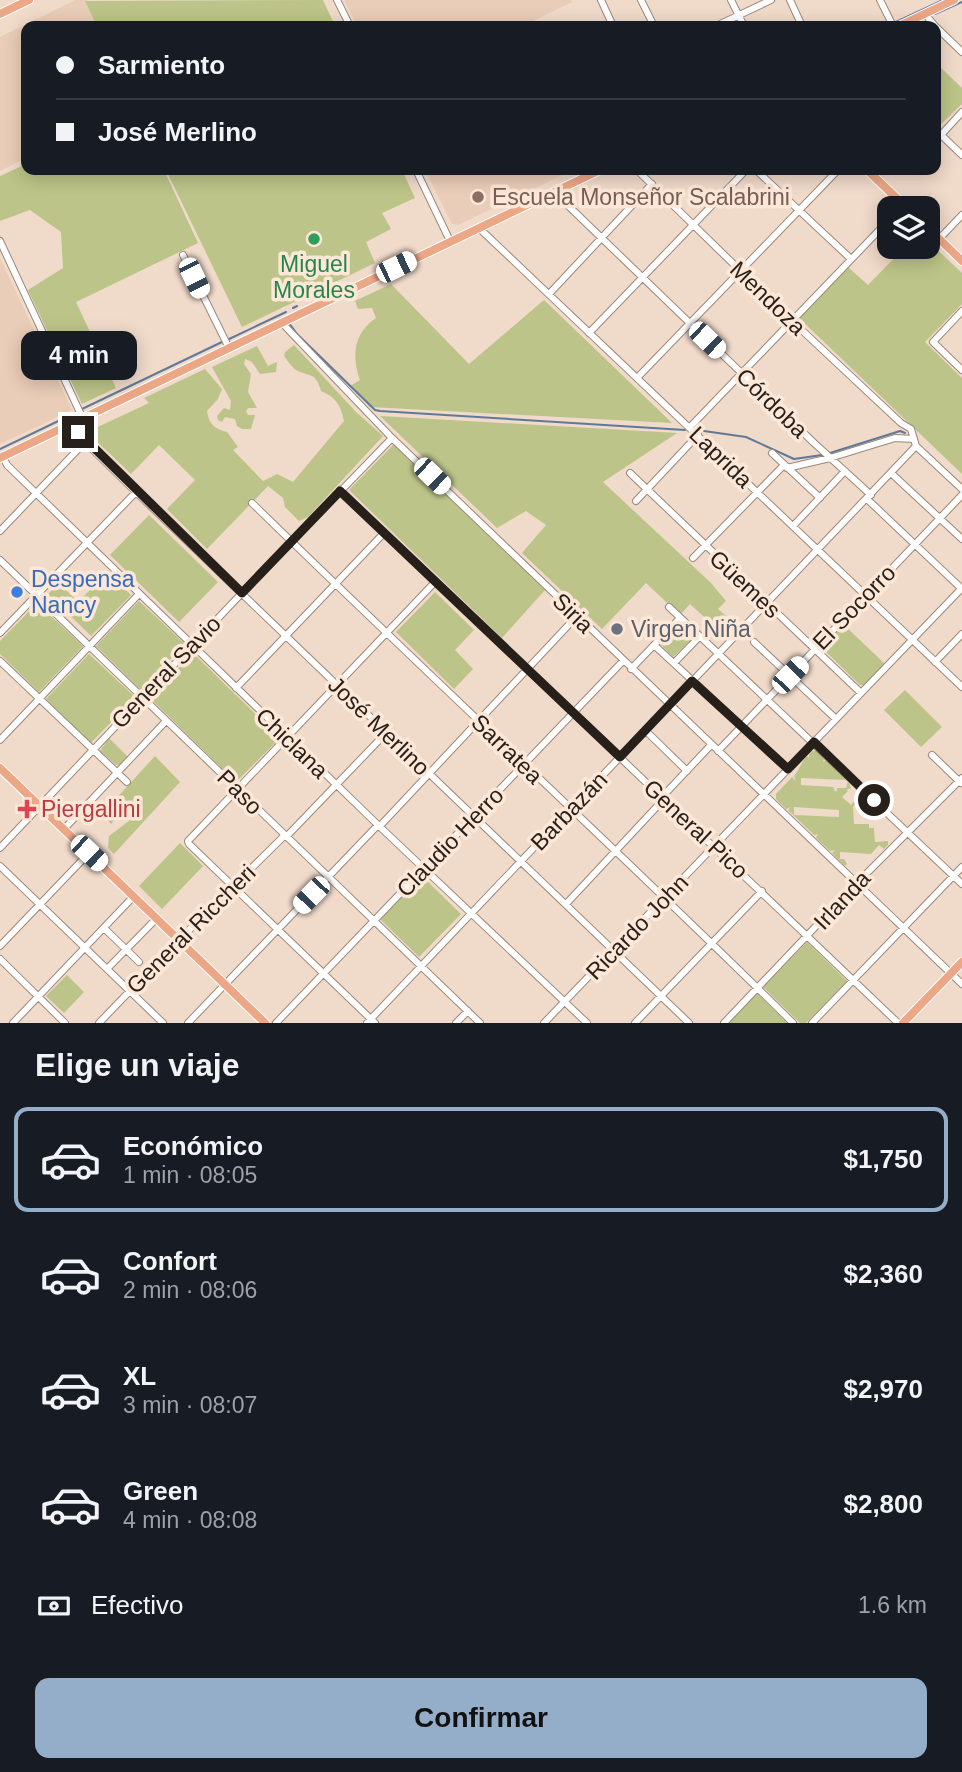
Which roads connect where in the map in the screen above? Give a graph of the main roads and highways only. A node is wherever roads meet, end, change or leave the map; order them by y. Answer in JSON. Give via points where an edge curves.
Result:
{"nodes":[{"id":1,"x":29,"y":0,"type":"edge"},
{"id":2,"x":954,"y":0,"type":"edge"},
{"id":3,"x":0,"y":14,"type":"edge"},
{"id":4,"x":910,"y":21,"type":"edge"},
{"id":5,"x":590,"y":175,"type":"edge"},
{"id":6,"x":872,"y":175,"type":"edge"},
{"id":7,"x":892,"y":196,"type":"edge"},
{"id":8,"x":940,"y":240,"type":"edge"},
{"id":9,"x":962,"y":261,"type":"edge"},
{"id":10,"x":1,"y":458,"type":"edge"},
{"id":11,"x":0,"y":768,"type":"edge"},
{"id":12,"x":962,"y":962,"type":"edge"},
{"id":13,"x":265,"y":1023,"type":"edge"},
{"id":14,"x":901,"y":1023,"type":"edge"}],
"edges":[{"from":1,"to":3,"type":"main road"},
{"from":2,"to":4,"type":"main road"},
{"from":5,"to":10,"type":"main road"},
{"from":6,"to":7,"type":"main road"},
{"from":8,"to":9,"type":"main road"},
{"from":11,"to":13,"type":"main road"},
{"from":12,"to":14,"type":"main road"}]}
